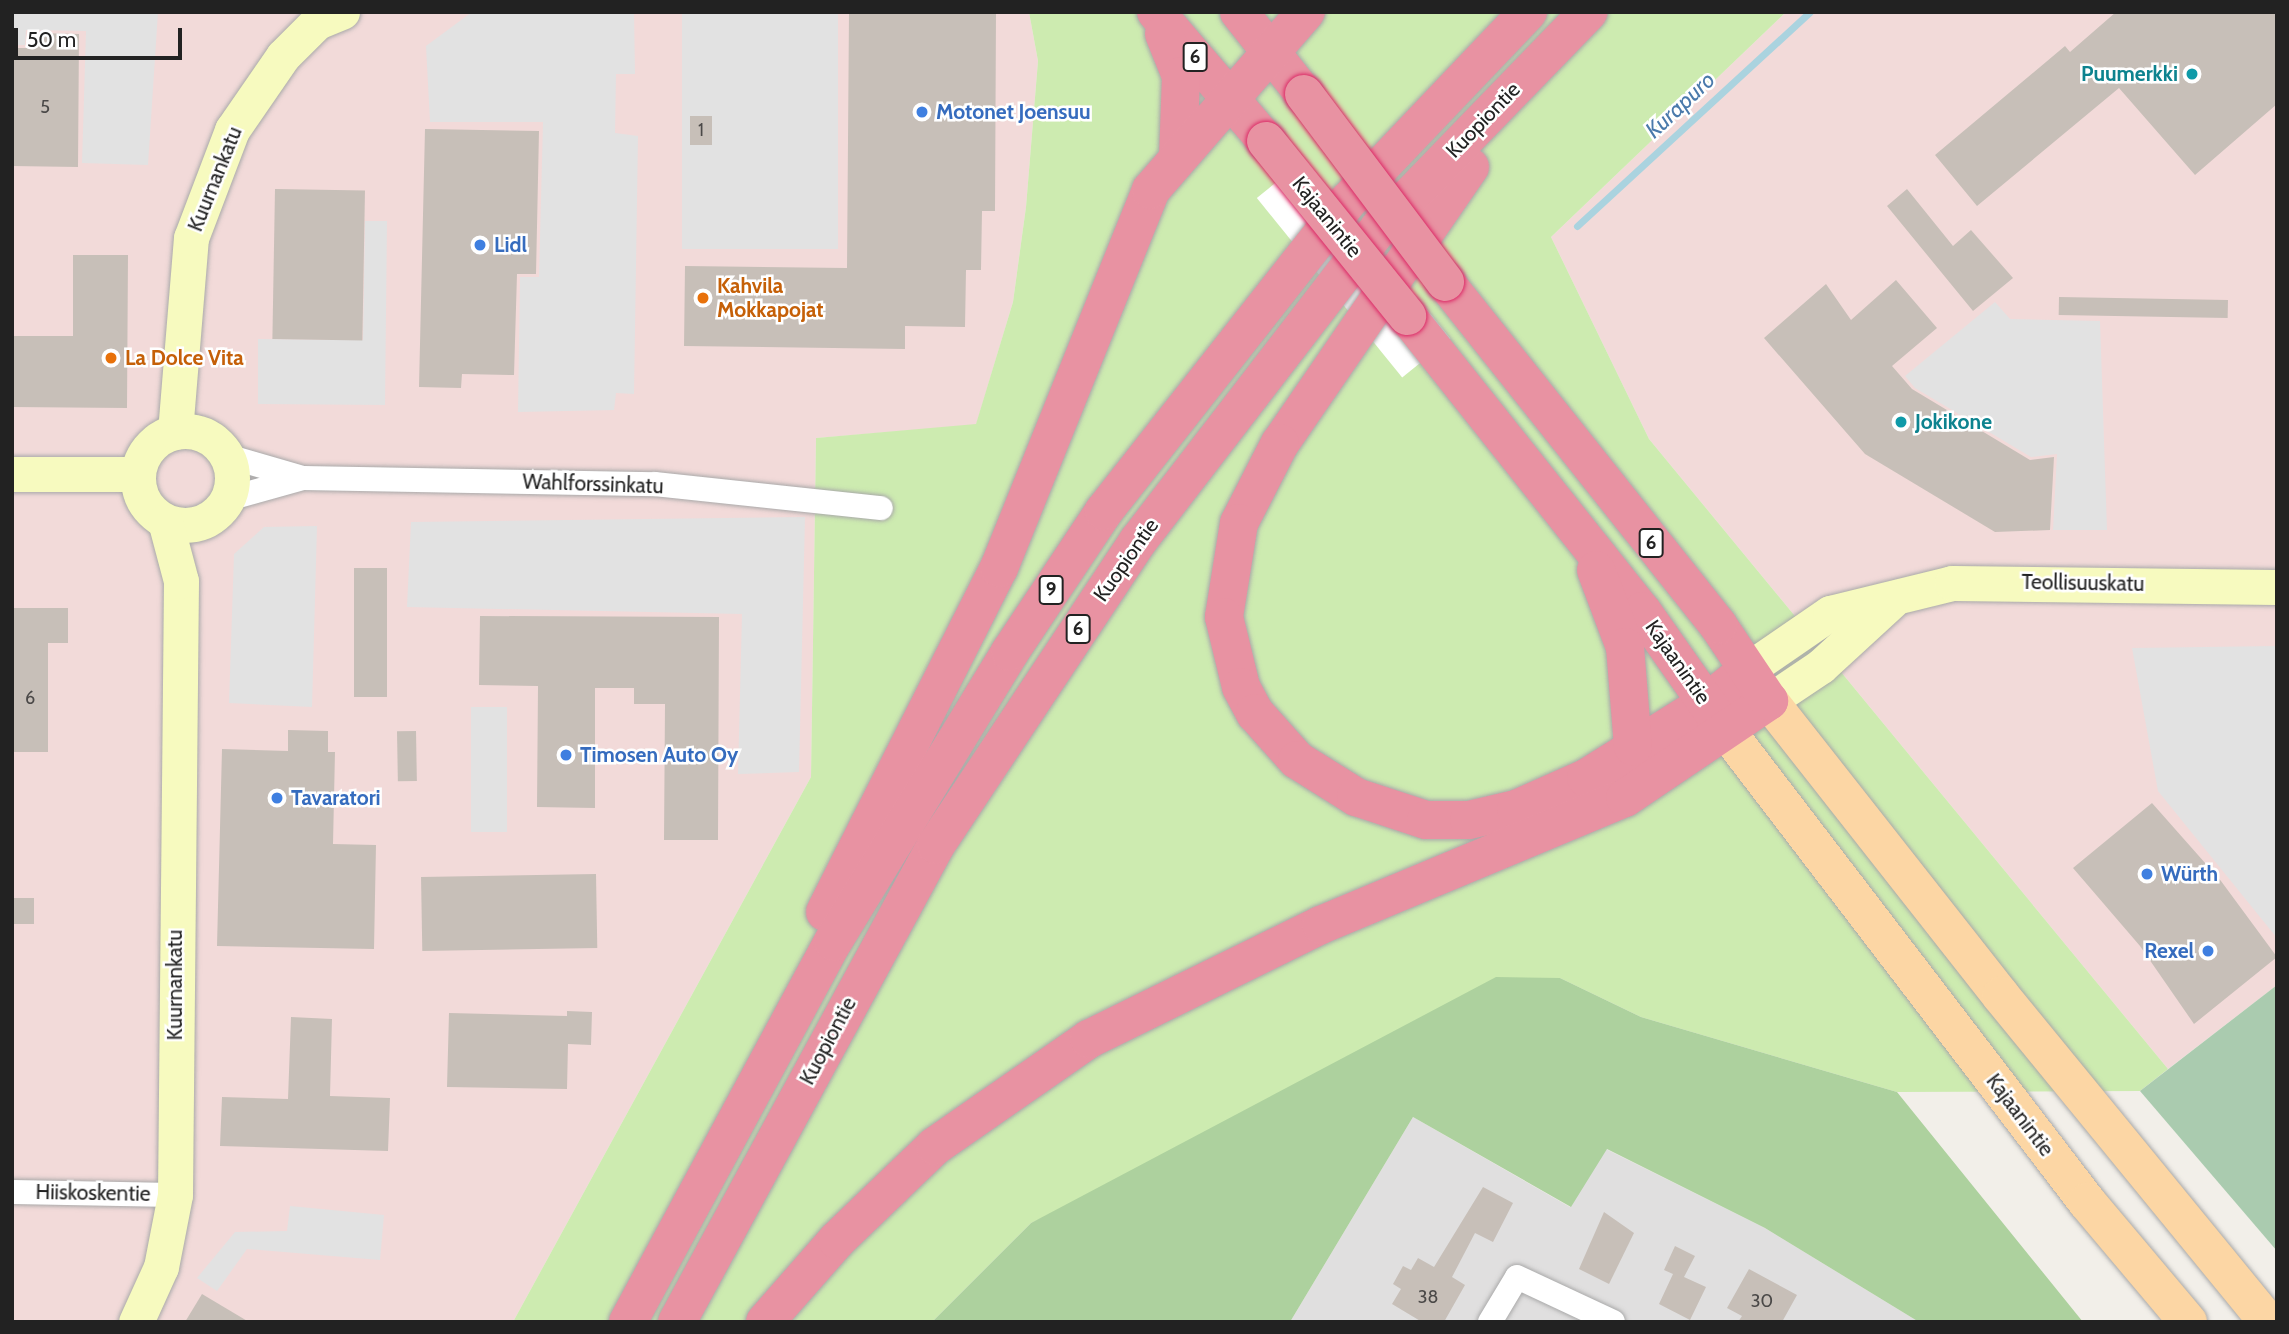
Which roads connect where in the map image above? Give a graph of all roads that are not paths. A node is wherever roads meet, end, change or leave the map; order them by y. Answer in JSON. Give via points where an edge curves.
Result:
{"nodes":[{"id":1,"x":1156,"y":12,"type":"edge"},
{"id":2,"x":1239,"y":12,"type":"edge"},
{"id":3,"x":1306,"y":12,"type":"edge"},
{"id":4,"x":1528,"y":12,"type":"edge"},
{"id":5,"x":1588,"y":12,"type":"edge"},
{"id":6,"x":1594,"y":12,"type":"edge"},
{"id":7,"x":323,"y":16,"type":"edge"},
{"id":8,"x":1270,"y":50,"type":"junction"},
{"id":9,"x":1233,"y":101,"type":"junction"},
{"id":10,"x":1178,"y":156,"type":"junction"},
{"id":11,"x":175,"y":432,"type":"junction"},
{"id":12,"x":227,"y":456,"type":"junction"},
{"id":13,"x":12,"y":474,"type":"edge"},
{"id":14,"x":138,"y":474,"type":"junction"},
{"id":15,"x":303,"y":478,"type":"junction"},
{"id":16,"x":881,"y":508,"type":"dead end"},
{"id":17,"x":218,"y":509,"type":"junction"},
{"id":18,"x":165,"y":521,"type":"junction"},
{"id":19,"x":1583,"y":535,"type":"junction"},
{"id":20,"x":2277,"y":587,"type":"edge"},
{"id":21,"x":1892,"y":601,"type":"junction"},
{"id":22,"x":180,"y":640,"type":"junction"},
{"id":23,"x":1747,"y":670,"type":"junction"},
{"id":24,"x":1769,"y":701,"type":"junction"},
{"id":25,"x":1717,"y":718,"type":"junction"},
{"id":26,"x":1633,"y":747,"type":"junction"},
{"id":27,"x":12,"y":1192,"type":"edge"},
{"id":28,"x":175,"y":1195,"type":"junction"},
{"id":29,"x":671,"y":1236,"type":"junction"},
{"id":30,"x":136,"y":1322,"type":"edge"},
{"id":31,"x":628,"y":1322,"type":"edge"},
{"id":32,"x":677,"y":1322,"type":"edge"},
{"id":33,"x":765,"y":1322,"type":"edge"},
{"id":34,"x":1490,"y":1322,"type":"edge"},
{"id":35,"x":1613,"y":1322,"type":"edge"},
{"id":36,"x":2188,"y":1322,"type":"edge"},
{"id":37,"x":2268,"y":1322,"type":"edge"}],
"edges":[{"from":1,"to":9,"type":"highway","name":"Kajaanintie","number":"6"},
{"from":1,"to":10,"type":"highway","via":[[1181,76]]},
{"from":2,"to":8,"type":"highway","number":"6"},
{"from":3,"to":8,"type":"highway"},
{"from":4,"to":29,"type":"highway","name":"Kuopiontie","number":"9","via":[[1348,201],[1104,512],[920,795]]},
{"from":5,"to":32,"type":"highway","name":"Kuopiontie","number":"6","via":[[1379,229],[1138,541],[936,845]]},
{"from":6,"to":26,"type":"highway","via":[[1435,210],[1280,443],[1238,523],[1224,617],[1241,687],[1273,736],[1323,777],[1395,811],[1426,820],[1469,820],[1516,809],[1586,778]]},
{"from":7,"to":11,"type":"street","name":"Kuurnankatu","via":[[283,55],[232,130],[191,238]]},
{"from":8,"to":9,"type":"highway"},
{"from":8,"to":23,"type":"highway","number":"6","bridge":true,"via":[[1445,282],[1718,625]]},
{"from":9,"to":10,"type":"highway"},
{"from":9,"to":19,"type":"highway","name":"Kajaanintie","number":"6","bridge":true},
{"from":10,"to":29,"type":"highway","via":[[1151,190],[1119,260],[993,579],[902,752]]},
{"from":11,"to":12,"type":"street","via":[[207,436]]},
{"from":11,"to":14,"type":"street","via":[[151,446]]},
{"from":12,"to":15,"type":"street","name":"Wahlforssinkatu"},
{"from":12,"to":17,"type":"street","via":[[232,484]]},
{"from":13,"to":14,"type":"street"},
{"from":14,"to":18,"type":"street","via":[[145,502]]},
{"from":15,"to":16,"type":"street","name":"Wahlforssinkatu","via":[[655,484]]},
{"from":15,"to":17,"type":"street","name":"Wahlforssinkatu"},
{"from":17,"to":18,"type":"street","via":[[179,525]]},
{"from":17,"to":22,"type":"street","name":"Kuurnankatu"},
{"from":18,"to":22,"type":"street","name":"Kuurnankatu","via":[[181,581]]},
{"from":19,"to":25,"type":"highway","name":"Kajaanintie","number":"6"},
{"from":19,"to":26,"type":"highway","number":"6","via":[[1625,647]]},
{"from":20,"to":21,"type":"street","name":"Teollisuuskatu","via":[[1987,580],[1934,587]]},
{"from":21,"to":23,"type":"street","name":"Teollisuuskatu","via":[[1830,613]]},
{"from":21,"to":24,"type":"street","name":"Teollisuuskatu","via":[[1821,666]]},
{"from":22,"to":28,"type":"street","name":"Kuurnankatu"},
{"from":23,"to":24,"type":"highway","number":"6"},
{"from":23,"to":25,"type":"highway"},
{"from":24,"to":25,"type":"highway"},
{"from":24,"to":37,"type":"main road","via":[[2001,996]]},
{"from":25,"to":26,"type":"highway"},
{"from":25,"to":33,"type":"highway","via":[[1625,798],[1471,867],[1321,925],[1089,1039],[935,1146],[837,1240]]},
{"from":25,"to":36,"type":"main road","name":"Kajaanintie","via":[[2087,1202]]},
{"from":27,"to":28,"type":"street","name":"Hiiskoskentie"},
{"from":28,"to":30,"type":"street","name":"Kuurnankatu","via":[[161,1267]]},
{"from":29,"to":31,"type":"highway","name":"Kuopiontie","number":"9"},
{"from":34,"to":35,"type":"street","via":[[1517,1277]]}]}
